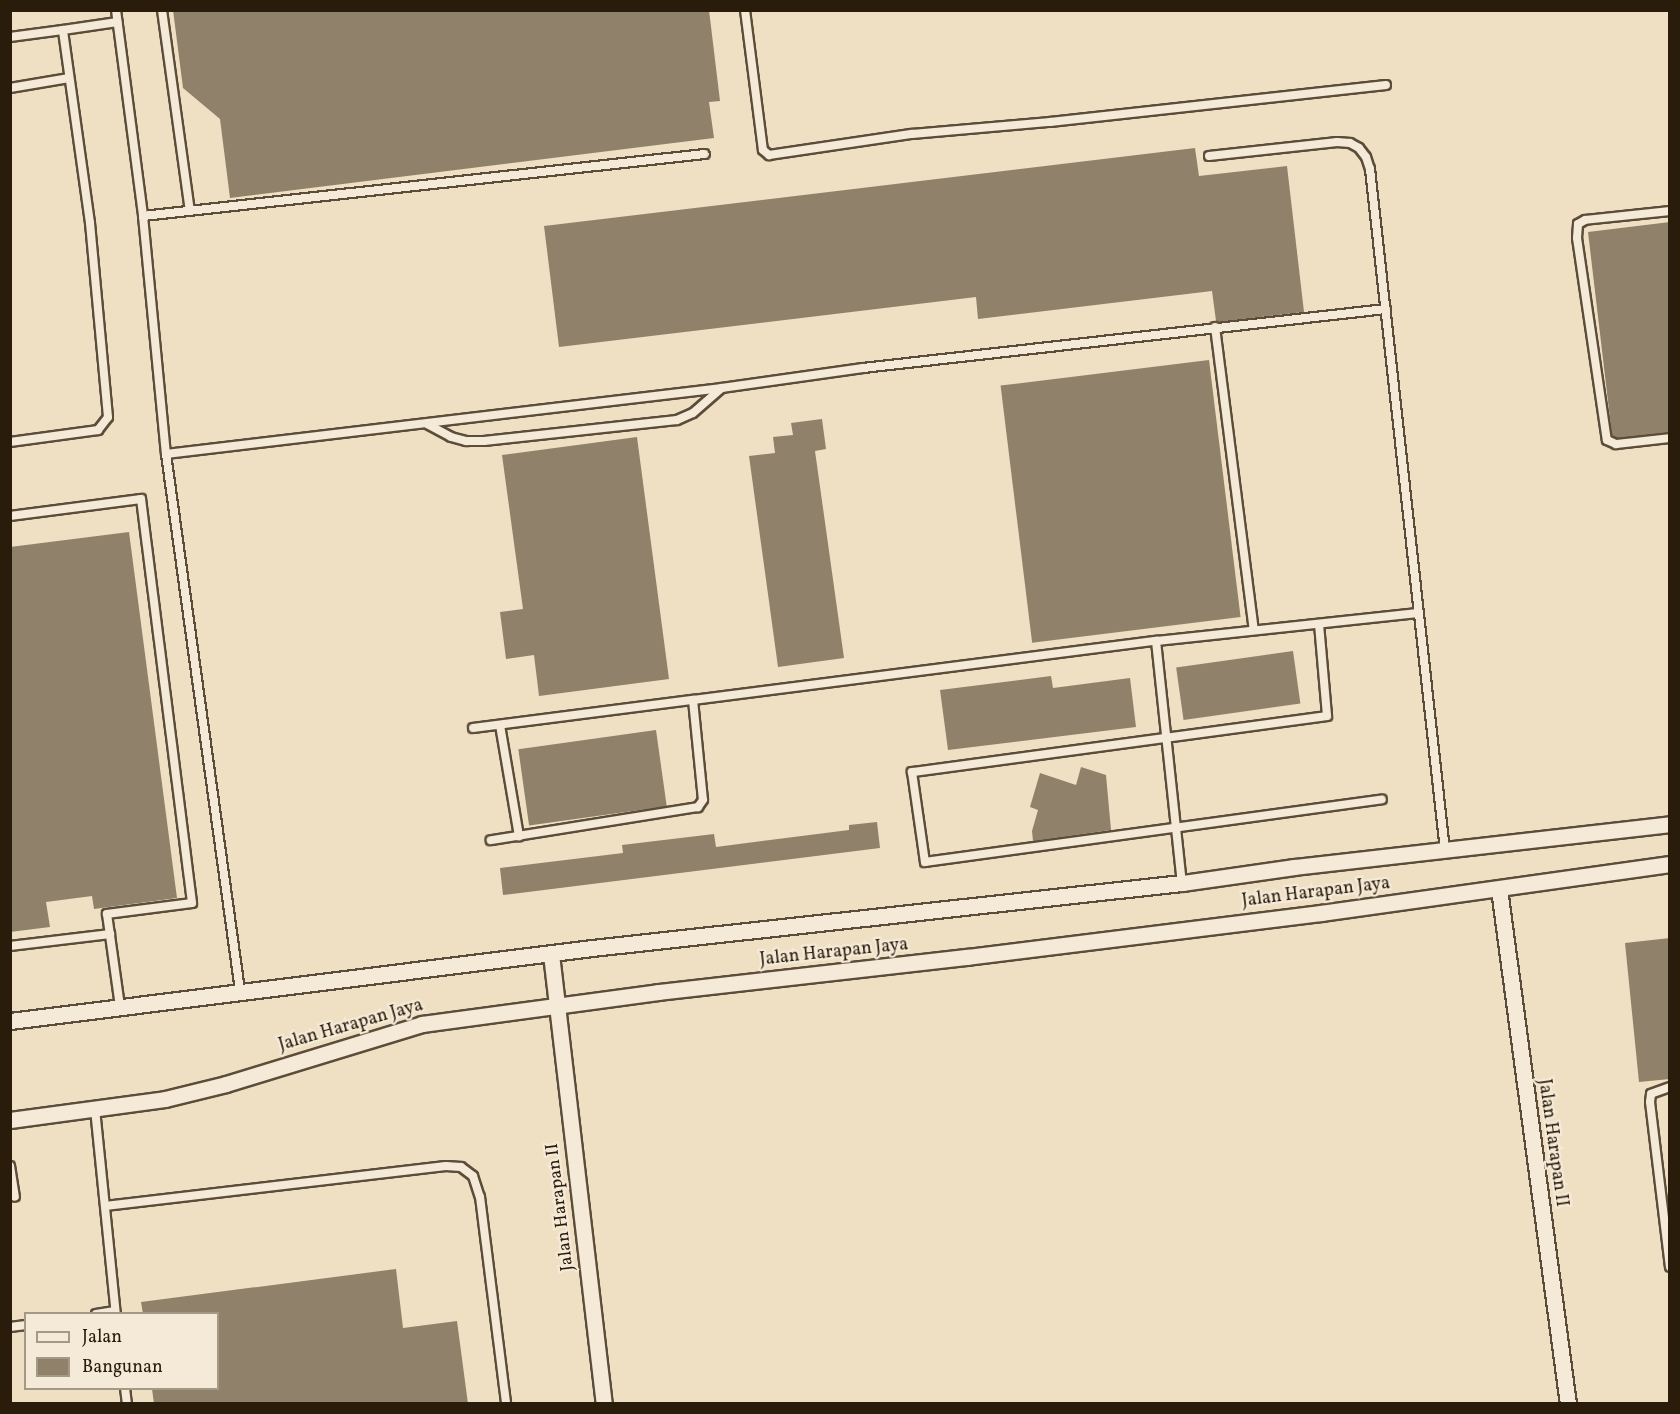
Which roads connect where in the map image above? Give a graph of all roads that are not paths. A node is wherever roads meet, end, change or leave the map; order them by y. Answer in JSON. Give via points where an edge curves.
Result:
{"nodes":[{"id":1,"x":116,"y":10,"type":"edge"},
{"id":2,"x":162,"y":10,"type":"edge"},
{"id":3,"x":744,"y":10,"type":"edge"},
{"id":4,"x":117,"y":22,"type":"junction"},
{"id":5,"x":63,"y":30,"type":"junction"},
{"id":6,"x":10,"y":37,"type":"edge"},
{"id":7,"x":69,"y":78,"type":"junction"},
{"id":8,"x":1386,"y":85,"type":"dead end"},
{"id":9,"x":10,"y":88,"type":"edge"},
{"id":10,"x":705,"y":154,"type":"dead end"},
{"id":11,"x":1209,"y":156,"type":"dead end"},
{"id":12,"x":190,"y":210,"type":"junction"},
{"id":13,"x":1670,"y":211,"type":"edge"},
{"id":14,"x":143,"y":216,"type":"junction"},
{"id":15,"x":1386,"y":309,"type":"junction"},
{"id":16,"x":1215,"y":327,"type":"junction"},
{"id":17,"x":722,"y":388,"type":"junction"},
{"id":18,"x":427,"y":424,"type":"junction"},
{"id":19,"x":1670,"y":438,"type":"edge"},
{"id":20,"x":10,"y":442,"type":"edge"},
{"id":21,"x":166,"y":454,"type":"junction"},
{"id":22,"x":10,"y":516,"type":"edge"},
{"id":23,"x":1419,"y":614,"type":"junction"},
{"id":24,"x":1319,"y":624,"type":"junction"},
{"id":25,"x":1254,"y":630,"type":"junction"},
{"id":26,"x":1156,"y":641,"type":"junction"},
{"id":27,"x":693,"y":699,"type":"junction"},
{"id":28,"x":500,"y":725,"type":"junction"},
{"id":29,"x":473,"y":728,"type":"dead end"},
{"id":30,"x":1166,"y":738,"type":"junction"},
{"id":31,"x":1382,"y":799,"type":"dead end"},
{"id":32,"x":1670,"y":824,"type":"edge"},
{"id":33,"x":1177,"y":827,"type":"junction"},
{"id":34,"x":519,"y":836,"type":"junction"},
{"id":35,"x":490,"y":840,"type":"dead end"},
{"id":36,"x":1445,"y":850,"type":"junction"},
{"id":37,"x":1670,"y":864,"type":"edge"},
{"id":38,"x":1182,"y":883,"type":"junction"},
{"id":39,"x":1499,"y":889,"type":"junction"},
{"id":40,"x":110,"y":934,"type":"junction"},
{"id":41,"x":10,"y":946,"type":"edge"},
{"id":42,"x":551,"y":954,"type":"junction"},
{"id":43,"x":240,"y":991,"type":"junction"},
{"id":44,"x":556,"y":1005,"type":"junction"},
{"id":45,"x":120,"y":1007,"type":"junction"},
{"id":46,"x":10,"y":1021,"type":"edge"},
{"id":47,"x":1670,"y":1087,"type":"edge"},
{"id":48,"x":95,"y":1109,"type":"junction"},
{"id":49,"x":10,"y":1120,"type":"edge"},
{"id":50,"x":10,"y":1166,"type":"edge"},
{"id":51,"x":15,"y":1197,"type":"dead end"},
{"id":52,"x":105,"y":1206,"type":"junction"},
{"id":53,"x":1670,"y":1267,"type":"edge"},
{"id":54,"x":115,"y":1312,"type":"edge"},
{"id":55,"x":506,"y":1404,"type":"edge"},
{"id":56,"x":604,"y":1404,"type":"edge"},
{"id":57,"x":1568,"y":1404,"type":"edge"}],
"edges":[{"from":1,"to":4,"type":"lane"},
{"from":2,"to":12,"type":"lane"},
{"from":3,"to":8,"type":"lane","via":[[763,150],[769,155],[912,135]]},
{"from":4,"to":5,"type":"lane"},
{"from":4,"to":14,"type":"lane"},
{"from":5,"to":6,"type":"lane"},
{"from":5,"to":7,"type":"lane"},
{"from":7,"to":9,"type":"lane"},
{"from":7,"to":20,"type":"lane","via":[[90,223],[108,417],[98,430]]},
{"from":10,"to":12,"type":"lane"},
{"from":11,"to":15,"type":"lane","via":[[1337,142],[1359,148],[1370,169]]},
{"from":12,"to":14,"type":"lane"},
{"from":13,"to":19,"type":"lane","via":[[1585,220],[1578,224],[1577,238],[1607,440],[1616,444]]},
{"from":14,"to":21,"type":"lane"},
{"from":15,"to":16,"type":"lane"},
{"from":15,"to":23,"type":"lane"},
{"from":16,"to":17,"type":"lane"},
{"from":16,"to":25,"type":"lane"},
{"from":17,"to":18,"type":"lane"},
{"from":17,"to":18,"type":"lane","via":[[693,413],[677,420],[475,441],[451,437]]},
{"from":18,"to":21,"type":"lane"},
{"from":21,"to":43,"type":"lane"},
{"from":22,"to":40,"type":"lane","via":[[141,499],[192,903],[107,914]]},
{"from":23,"to":24,"type":"lane"},
{"from":23,"to":36,"type":"lane"},
{"from":24,"to":25,"type":"lane"},
{"from":24,"to":30,"type":"lane","via":[[1328,716]]},
{"from":25,"to":26,"type":"lane"},
{"from":26,"to":27,"type":"lane"},
{"from":26,"to":30,"type":"lane"},
{"from":27,"to":28,"type":"lane"},
{"from":27,"to":34,"type":"lane","via":[[703,800],[698,807]]},
{"from":28,"to":29,"type":"lane"},
{"from":28,"to":34,"type":"lane"},
{"from":30,"to":33,"type":"lane"},
{"from":30,"to":33,"type":"lane","via":[[912,772],[925,862]]},
{"from":31,"to":33,"type":"lane"},
{"from":32,"to":36,"type":"street","name":"Jalan Harapan Jaya"},
{"from":33,"to":38,"type":"lane"},
{"from":34,"to":35,"type":"lane"},
{"from":36,"to":38,"type":"street","name":"Jalan Harapan Jaya"},
{"from":37,"to":39,"type":"street","name":"Jalan Harapan Jaya","via":[[1567,876]]},
{"from":38,"to":42,"type":"street","name":"Jalan Harapan Jaya"},
{"from":39,"to":44,"type":"street","name":"Jalan Harapan Jaya"},
{"from":39,"to":57,"type":"street","name":"Jalan Harapan II"},
{"from":40,"to":41,"type":"lane"},
{"from":40,"to":45,"type":"lane"},
{"from":42,"to":43,"type":"street","name":"Jalan Harapan Jaya"},
{"from":42,"to":44,"type":"street","name":"Jalan Harapan II"},
{"from":43,"to":45,"type":"street","name":"Jalan Harapan Jaya"},
{"from":44,"to":48,"type":"street","name":"Jalan Harapan Jaya","via":[[422,1024],[226,1084],[165,1099]]},
{"from":44,"to":56,"type":"street","name":"Jalan Harapan II"},
{"from":45,"to":46,"type":"street","name":"Jalan Harapan Jaya"},
{"from":47,"to":53,"type":"lane","via":[[1651,1094],[1650,1102]]},
{"from":48,"to":49,"type":"street","name":"Jalan Harapan Jaya"},
{"from":48,"to":52,"type":"lane"},
{"from":50,"to":51,"type":"lane"},
{"from":52,"to":54,"type":"lane"},
{"from":52,"to":55,"type":"lane","via":[[461,1167],[473,1176],[480,1197]]}]}
